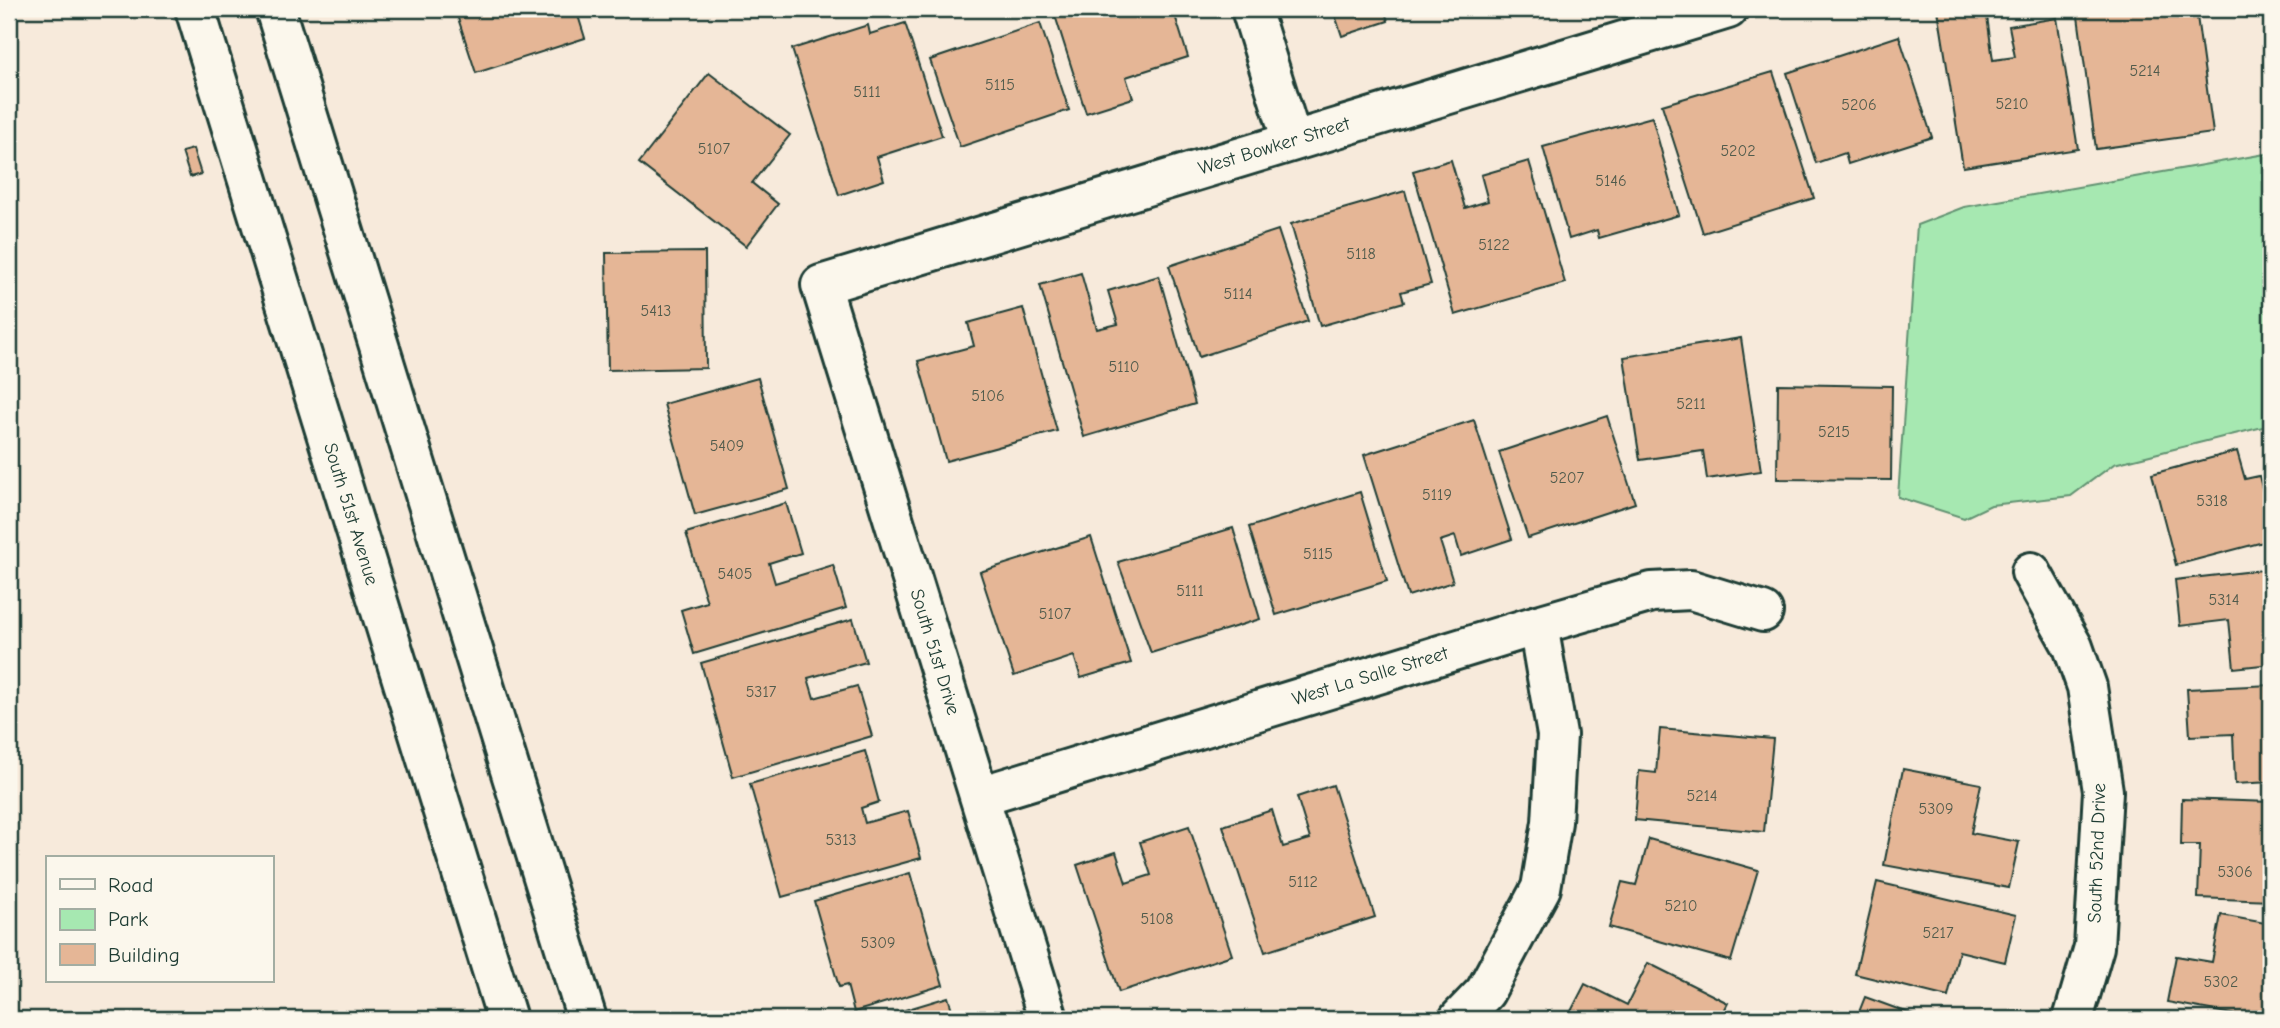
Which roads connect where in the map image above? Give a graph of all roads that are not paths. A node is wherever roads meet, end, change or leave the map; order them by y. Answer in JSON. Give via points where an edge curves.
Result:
{"nodes":[{"id":1,"x":195,"y":9,"type":"edge"},
{"id":2,"x":275,"y":9,"type":"edge"},
{"id":3,"x":1251,"y":9,"type":"edge"},
{"id":4,"x":1728,"y":9,"type":"edge"},
{"id":5,"x":1292,"y":141,"type":"junction"},
{"id":6,"x":821,"y":285,"type":"joint"},
{"id":7,"x":2031,"y":572,"type":"dead end"},
{"id":8,"x":1763,"y":612,"type":"dead end"},
{"id":9,"x":1538,"y":625,"type":"junction"},
{"id":10,"x":980,"y":796,"type":"junction"},
{"id":11,"x":507,"y":1019,"type":"edge"},
{"id":12,"x":586,"y":1019,"type":"edge"},
{"id":13,"x":1048,"y":1019,"type":"edge"},
{"id":14,"x":1459,"y":1019,"type":"edge"},
{"id":15,"x":2073,"y":1019,"type":"edge"}],
"edges":[{"from":1,"to":11,"type":"street","name":"South 51st Avenue"},
{"from":2,"to":12,"type":"street"},
{"from":3,"to":5,"type":"street"},
{"from":4,"to":5,"type":"street","name":"West Bowker Street"},
{"from":5,"to":6,"type":"street","name":"West Bowker Street"},
{"from":6,"to":10,"type":"street","name":"South 51st Drive"},
{"from":7,"to":15,"type":"street","name":"South 52nd Drive","via":[[2073,647],[2087,687],[2103,791],[2094,947]]},
{"from":8,"to":9,"type":"street","name":"West La Salle Street","via":[[1691,590],[1652,592]]},
{"from":9,"to":10,"type":"street","name":"West La Salle Street"},
{"from":9,"to":14,"type":"street","via":[[1557,735],[1552,822],[1541,888],[1485,992]]},
{"from":10,"to":13,"type":"street","name":"South 51st Drive"}]}
